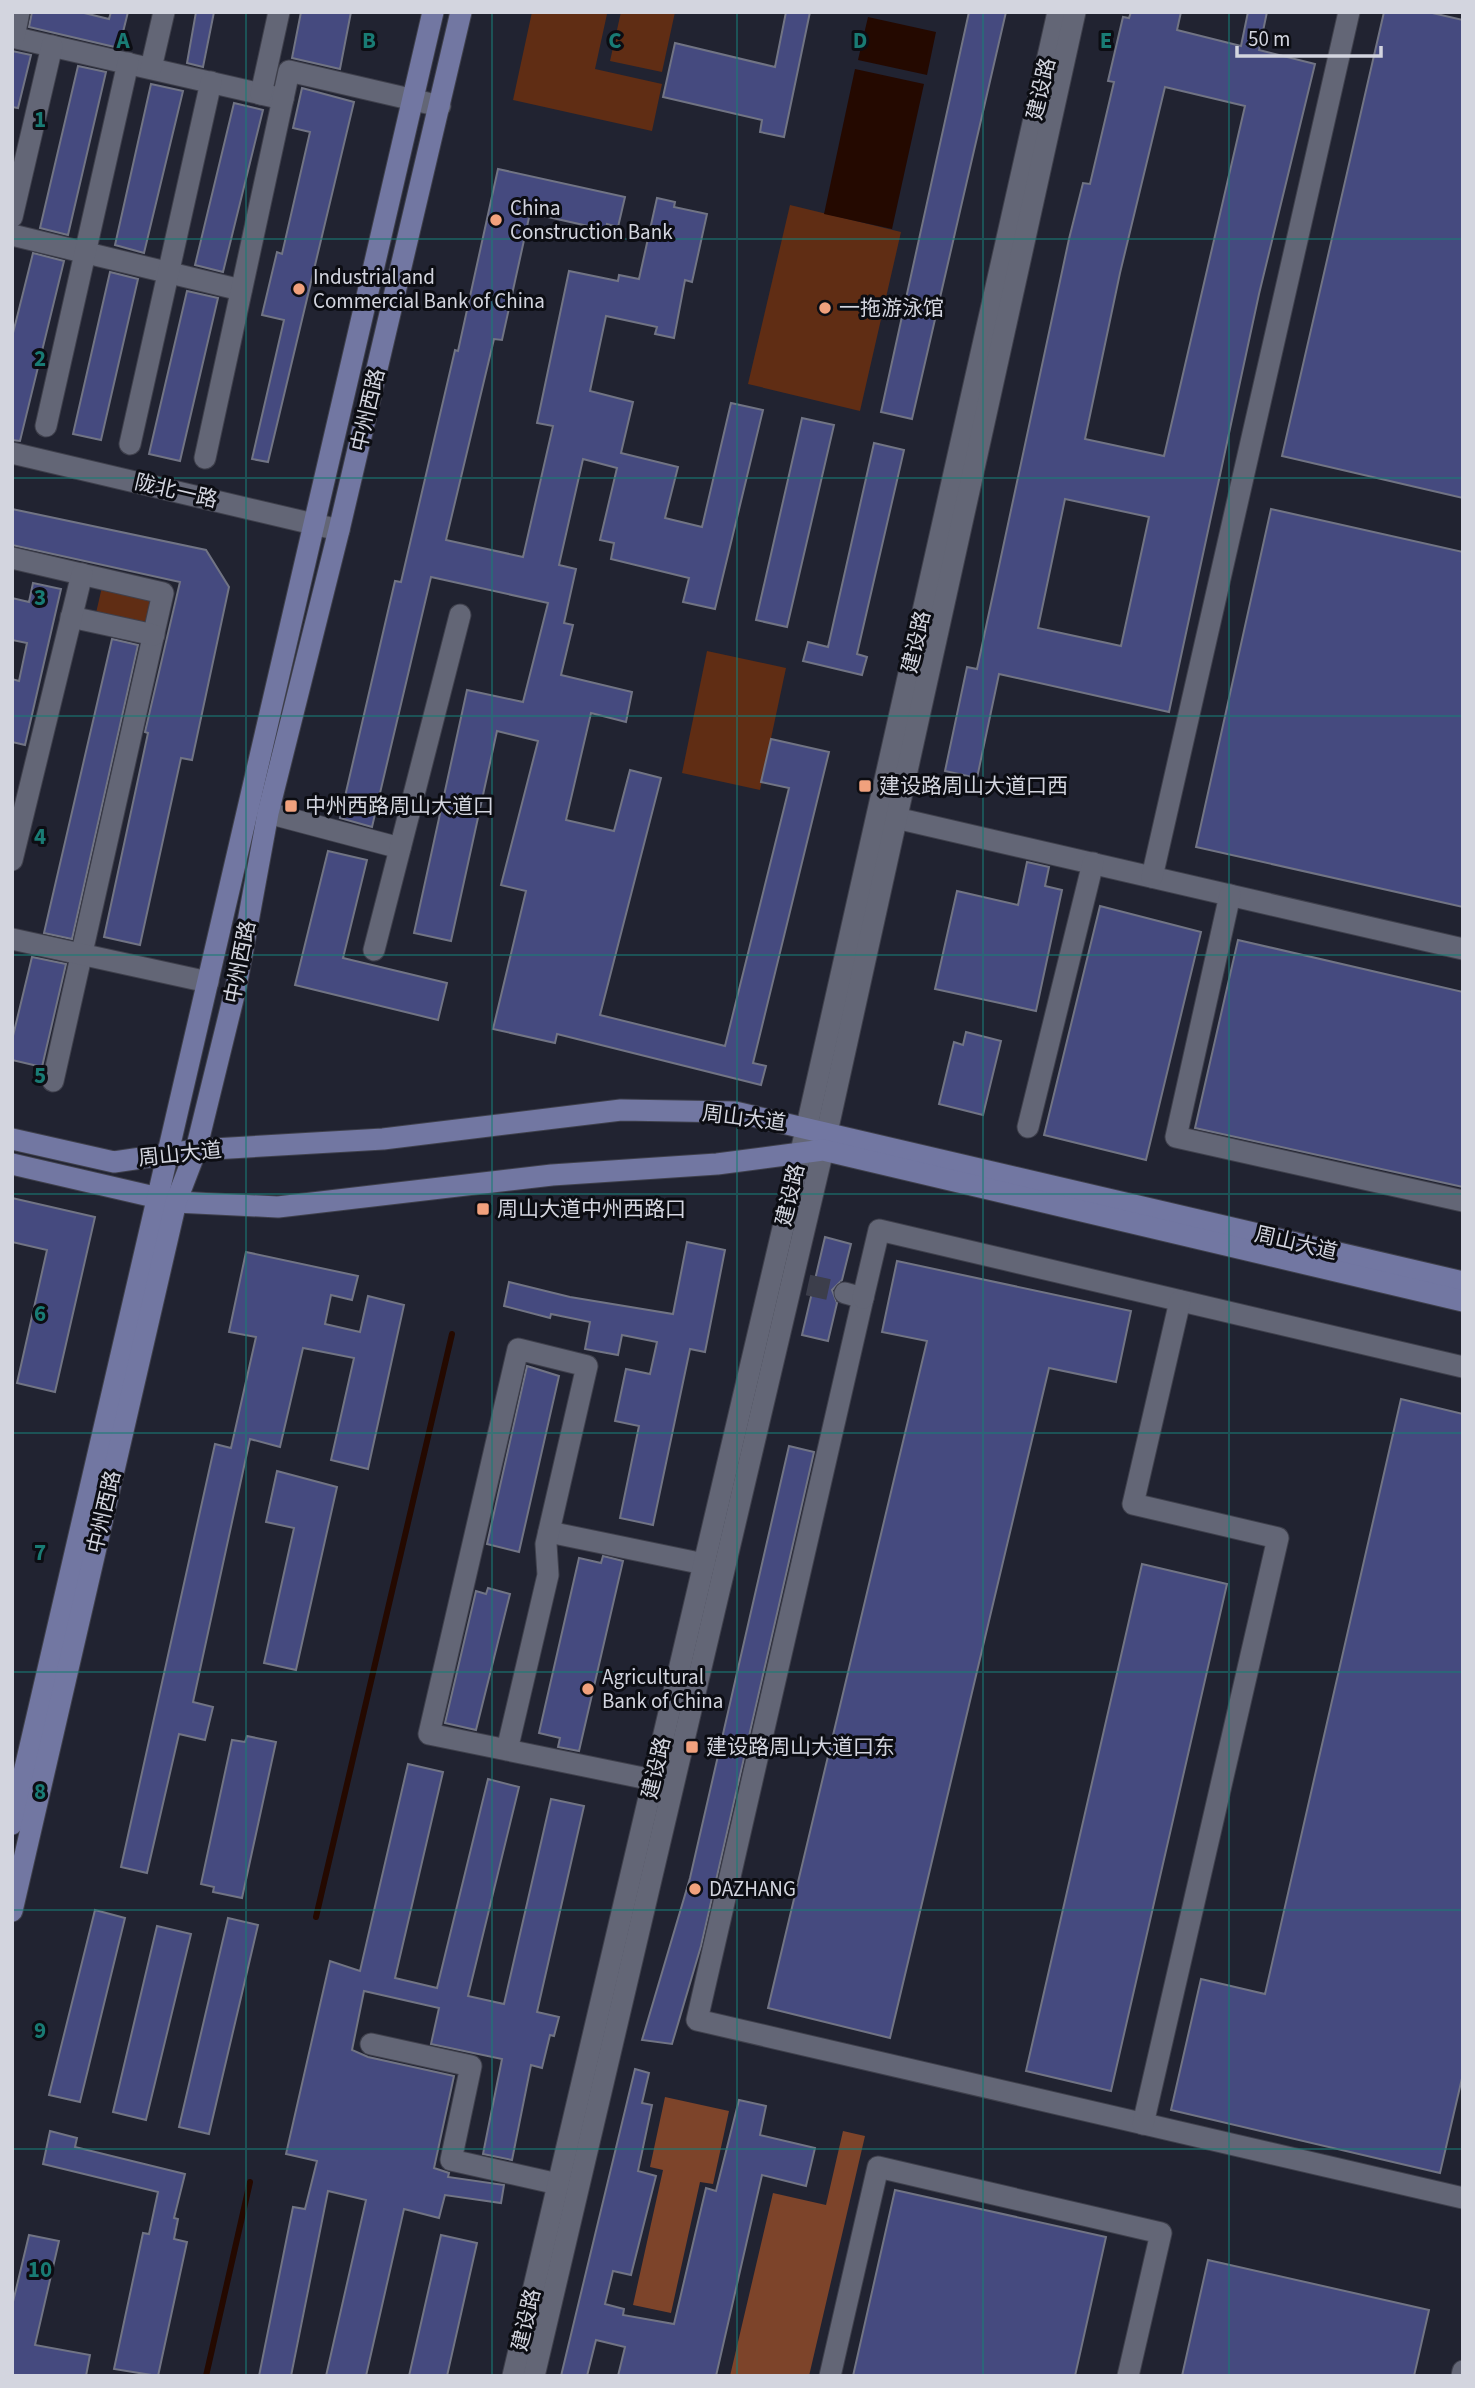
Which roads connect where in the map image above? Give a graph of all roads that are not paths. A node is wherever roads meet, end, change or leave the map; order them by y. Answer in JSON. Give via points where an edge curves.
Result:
{"nodes":[{"id":1,"x":19,"y":12,"type":"edge"},
{"id":2,"x":163,"y":12,"type":"edge"},
{"id":3,"x":279,"y":12,"type":"edge"},
{"id":4,"x":433,"y":12,"type":"edge"},
{"id":5,"x":461,"y":12,"type":"edge"},
{"id":6,"x":1058,"y":12,"type":"edge"},
{"id":7,"x":1075,"y":12,"type":"edge"},
{"id":8,"x":1349,"y":12,"type":"edge"},
{"id":9,"x":13,"y":37,"type":"edge"},
{"id":10,"x":52,"y":46,"type":"junction"},
{"id":11,"x":128,"y":63,"type":"junction"},
{"id":12,"x":151,"y":68,"type":"junction"},
{"id":13,"x":211,"y":82,"type":"junction"},
{"id":14,"x":261,"y":94,"type":"junction"},
{"id":15,"x":283,"y":99,"type":"junction"},
{"id":16,"x":413,"y":100,"type":"junction"},
{"id":17,"x":440,"y":106,"type":"junction"},
{"id":18,"x":12,"y":217,"type":"edge"},
{"id":19,"x":12,"y":235,"type":"edge"},
{"id":20,"x":85,"y":252,"type":"junction"},
{"id":21,"x":169,"y":272,"type":"junction"},
{"id":22,"x":242,"y":290,"type":"junction"},
{"id":23,"x":46,"y":426,"type":"dead end"},
{"id":24,"x":130,"y":444,"type":"dead end"},
{"id":25,"x":12,"y":453,"type":"edge"},
{"id":26,"x":205,"y":458,"type":"dead end"},
{"id":27,"x":315,"y":524,"type":"junction"},
{"id":28,"x":339,"y":530,"type":"junction"},
{"id":29,"x":12,"y":558,"type":"edge"},
{"id":30,"x":82,"y":574,"type":"junction"},
{"id":31,"x":460,"y":615,"type":"dead end"},
{"id":32,"x":71,"y":617,"type":"junction"},
{"id":33,"x":154,"y":635,"type":"junction"},
{"id":34,"x":268,"y":813,"type":"junction"},
{"id":35,"x":887,"y":815,"type":"junction"},
{"id":36,"x":400,"y":848,"type":"junction"},
{"id":37,"x":12,"y":860,"type":"edge"},
{"id":38,"x":1093,"y":863,"type":"junction"},
{"id":39,"x":1153,"y":877,"type":"junction"},
{"id":40,"x":1230,"y":895,"type":"junction"},
{"id":41,"x":12,"y":939,"type":"edge"},
{"id":42,"x":1463,"y":949,"type":"edge"},
{"id":43,"x":374,"y":950,"type":"dead end"},
{"id":44,"x":80,"y":954,"type":"junction"},
{"id":45,"x":208,"y":982,"type":"junction"},
{"id":46,"x":53,"y":1082,"type":"dead end"},
{"id":47,"x":1028,"y":1127,"type":"dead end"},
{"id":48,"x":819,"y":1136,"type":"junction"},
{"id":49,"x":12,"y":1139,"type":"edge"},
{"id":50,"x":196,"y":1150,"type":"junction"},
{"id":51,"x":167,"y":1153,"type":"junction"},
{"id":52,"x":800,"y":1154,"type":"junction"},
{"id":53,"x":12,"y":1164,"type":"edge"},
{"id":54,"x":167,"y":1200,"type":"junction"},
{"id":55,"x":1463,"y":1201,"type":"edge"},
{"id":56,"x":790,"y":1281,"type":"junction"},
{"id":57,"x":1463,"y":1282,"type":"edge"},
{"id":58,"x":1180,"y":1301,"type":"junction"},
{"id":59,"x":1463,"y":1301,"type":"edge"},
{"id":60,"x":1463,"y":1367,"type":"edge"},
{"id":61,"x":549,"y":1532,"type":"junction"},
{"id":62,"x":704,"y":1564,"type":"junction"},
{"id":63,"x":507,"y":1750,"type":"junction"},
{"id":64,"x":653,"y":1780,"type":"junction"},
{"id":65,"x":18,"y":1815,"type":"edge"},
{"id":66,"x":12,"y":1911,"type":"edge"},
{"id":67,"x":371,"y":2044,"type":"dead end"},
{"id":68,"x":1143,"y":2124,"type":"junction"},
{"id":69,"x":558,"y":2184,"type":"junction"},
{"id":70,"x":1463,"y":2198,"type":"edge"},
{"id":71,"x":513,"y":2376,"type":"edge"},
{"id":72,"x":534,"y":2376,"type":"edge"},
{"id":73,"x":830,"y":2376,"type":"edge"},
{"id":74,"x":1128,"y":2376,"type":"edge"}],
"edges":[{"from":1,"to":9,"type":"street"},
{"from":2,"to":12,"type":"street"},
{"from":3,"to":14,"type":"street"},
{"from":4,"to":16,"type":"main road","name":"中州西路"},
{"from":5,"to":17,"type":"main road","name":"中州西路"},
{"from":6,"to":35,"type":"street","name":"建设路"},
{"from":7,"to":35,"type":"street","name":"建设路"},
{"from":8,"to":39,"type":"street"},
{"from":9,"to":10,"type":"street"},
{"from":10,"to":11,"type":"street"},
{"from":10,"to":18,"type":"street"},
{"from":11,"to":12,"type":"street"},
{"from":11,"to":20,"type":"street"},
{"from":12,"to":13,"type":"street"},
{"from":13,"to":14,"type":"street"},
{"from":13,"to":21,"type":"street"},
{"from":14,"to":15,"type":"street"},
{"from":15,"to":16,"type":"street","via":[[289,71]]},
{"from":15,"to":22,"type":"street"},
{"from":16,"to":17,"type":"street"},
{"from":16,"to":27,"type":"main road","name":"中州西路"},
{"from":17,"to":28,"type":"main road","name":"中州西路"},
{"from":19,"to":20,"type":"street"},
{"from":20,"to":21,"type":"street"},
{"from":20,"to":23,"type":"street"},
{"from":21,"to":22,"type":"street"},
{"from":21,"to":24,"type":"street"},
{"from":22,"to":26,"type":"street"},
{"from":25,"to":27,"type":"street","name":"陇北一路"},
{"from":27,"to":28,"type":"street","name":"陇北一路"},
{"from":27,"to":45,"type":"main road","name":"中州西路"},
{"from":28,"to":34,"type":"main road","name":"中州西路"},
{"from":29,"to":30,"type":"street"},
{"from":30,"to":32,"type":"street"},
{"from":30,"to":33,"type":"street","via":[[163,593]]},
{"from":31,"to":36,"type":"street"},
{"from":32,"to":33,"type":"street"},
{"from":32,"to":37,"type":"street"},
{"from":33,"to":44,"type":"street"},
{"from":34,"to":36,"type":"street"},
{"from":34,"to":50,"type":"main road","name":"中州西路","via":[[236,987]]},
{"from":35,"to":38,"type":"street"},
{"from":35,"to":48,"type":"street","name":"建设路"},
{"from":36,"to":43,"type":"street"},
{"from":38,"to":39,"type":"street"},
{"from":38,"to":47,"type":"street"},
{"from":39,"to":40,"type":"street"},
{"from":40,"to":42,"type":"street"},
{"from":40,"to":55,"type":"street","via":[[1176,1137]]},
{"from":41,"to":44,"type":"street"},
{"from":44,"to":45,"type":"street"},
{"from":44,"to":46,"type":"street"},
{"from":45,"to":51,"type":"main road","name":"中州西路"},
{"from":48,"to":50,"type":"main road","name":"周山大道","via":[[735,1112],[621,1110],[383,1139]]},
{"from":48,"to":52,"type":"street","name":"建设路"},
{"from":48,"to":56,"type":"street","name":"建设路"},
{"from":48,"to":57,"type":"main road","name":"周山大道"},
{"from":48,"to":59,"type":"main road","name":"周山大道"},
{"from":49,"to":51,"type":"main road","name":"周山大道","via":[[114,1162]]},
{"from":50,"to":51,"type":"main road","name":"周山大道"},
{"from":50,"to":54,"type":"main road","name":"中州西路"},
{"from":51,"to":54,"type":"main road","name":"中州西路"},
{"from":52,"to":54,"type":"main road","name":"周山大道","via":[[552,1175],[278,1207]]},
{"from":52,"to":56,"type":"street","name":"建设路"},
{"from":53,"to":54,"type":"main road","name":"周山大道"},
{"from":54,"to":65,"type":"main road","name":"中州西路"},
{"from":56,"to":62,"type":"street","name":"建设路"},
{"from":56,"to":72,"type":"street","name":"建设路"},
{"from":58,"to":60,"type":"street"},
{"from":58,"to":68,"type":"street","via":[[1133,1504],[1278,1538]]},
{"from":58,"to":68,"type":"street","via":[[879,1230],[854,1295],[697,2020]]},
{"from":61,"to":62,"type":"street"},
{"from":61,"to":63,"type":"street","via":[[548,1575]]},
{"from":61,"to":63,"type":"street","via":[[587,1366],[518,1349],[429,1734]]},
{"from":62,"to":64,"type":"street","name":"建设路"},
{"from":63,"to":64,"type":"street"},
{"from":64,"to":69,"type":"street","name":"建设路"},
{"from":65,"to":66,"type":"main road","name":"中州西路"},
{"from":67,"to":69,"type":"street","via":[[471,2066],[451,2160]]},
{"from":68,"to":70,"type":"street"},
{"from":69,"to":71,"type":"street","name":"建设路"},
{"from":73,"to":74,"type":"street","via":[[878,2167],[1161,2233]]}]}
